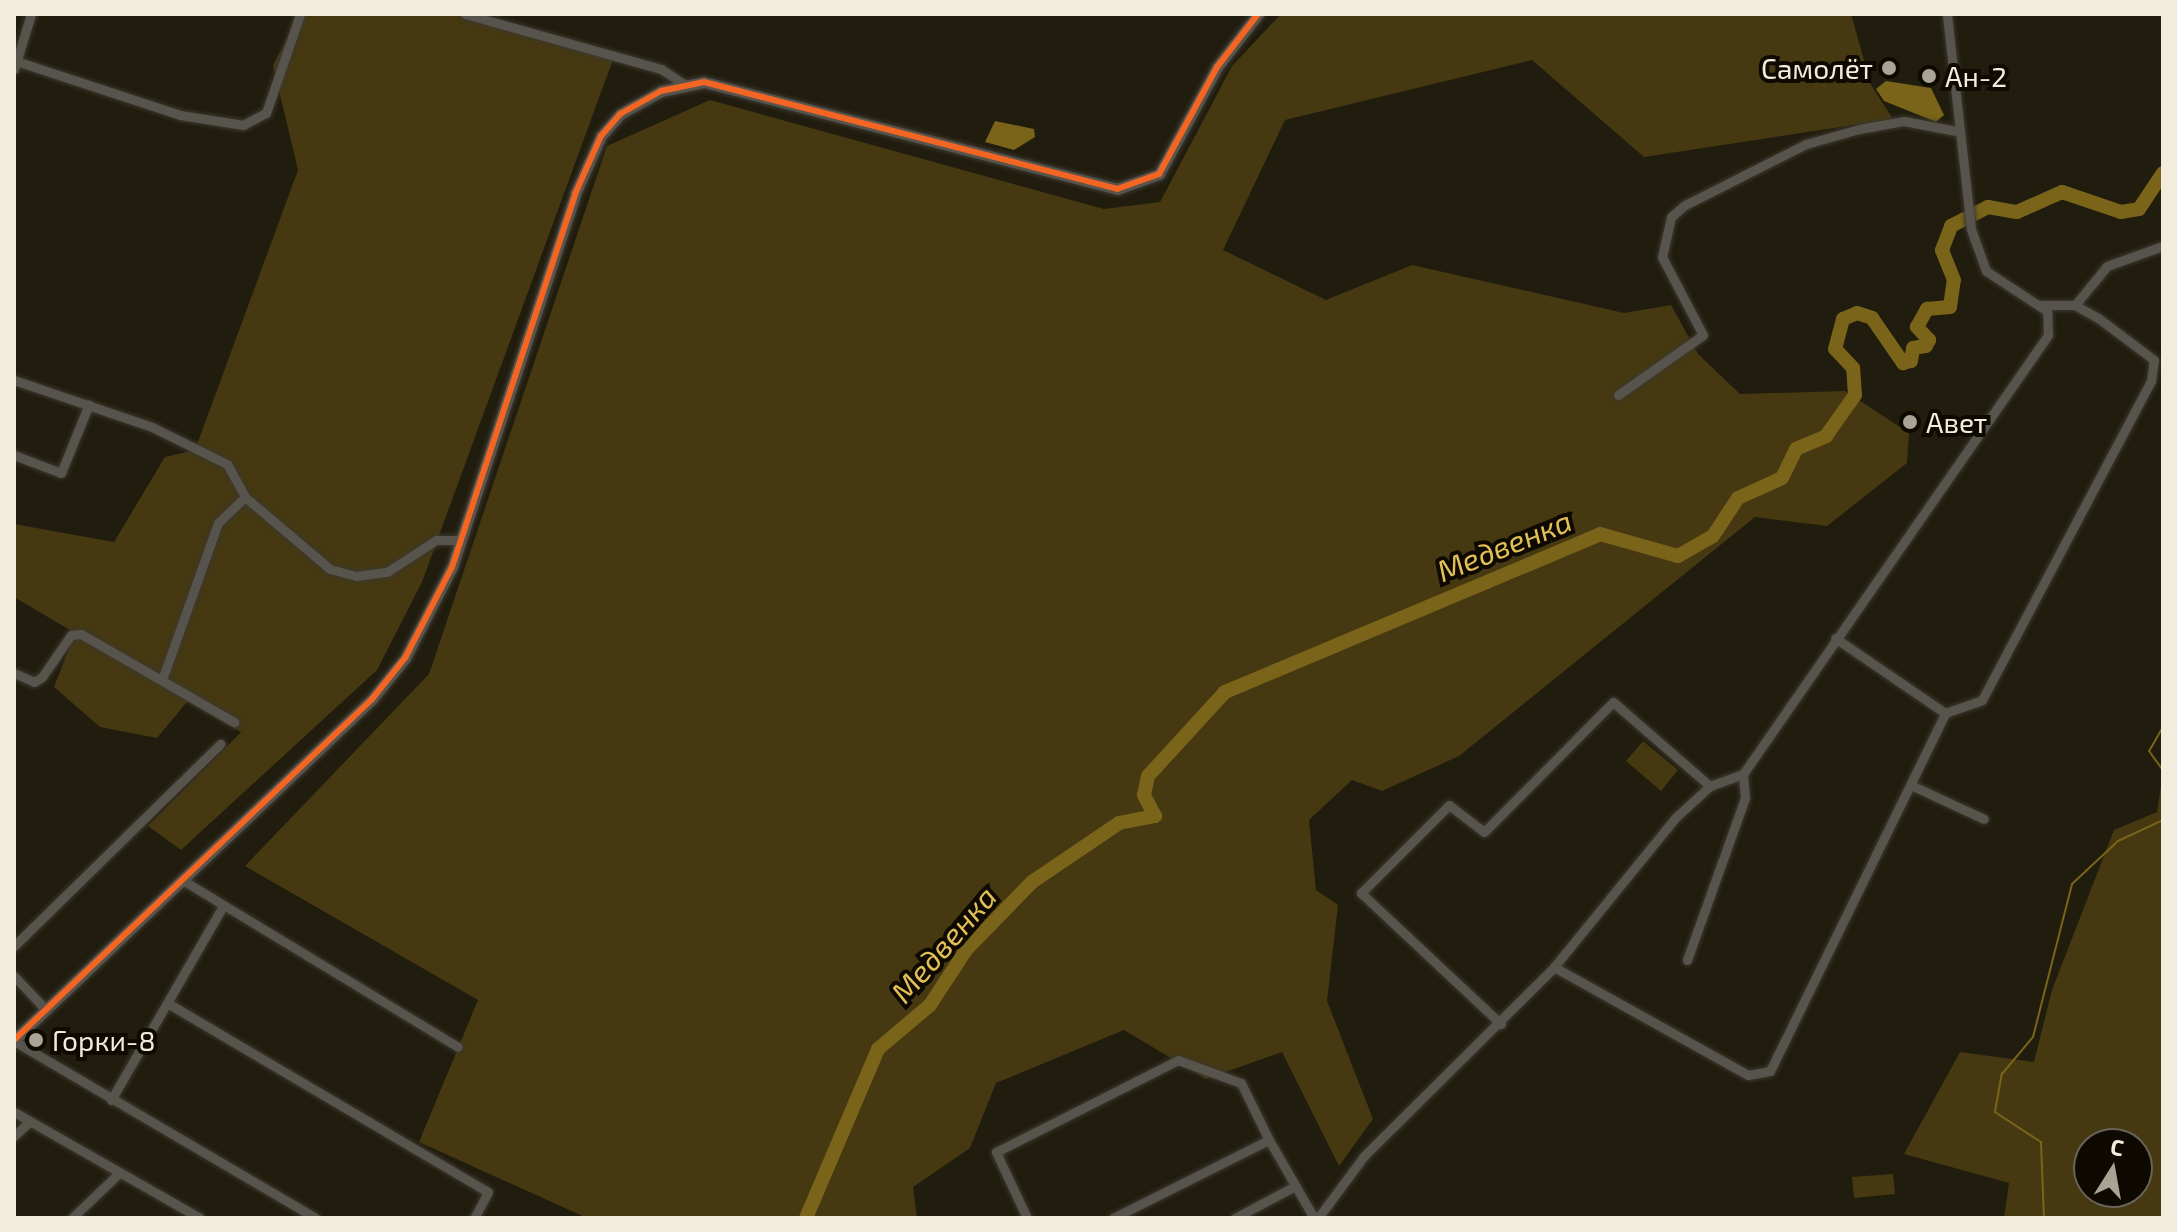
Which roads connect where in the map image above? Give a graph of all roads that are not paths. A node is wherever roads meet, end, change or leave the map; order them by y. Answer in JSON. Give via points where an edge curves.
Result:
{"nodes":[{"id":1,"x":31,"y":14,"type":"edge"},
{"id":2,"x":300,"y":14,"type":"edge"},
{"id":3,"x":465,"y":14,"type":"edge"},
{"id":4,"x":1258,"y":14,"type":"edge"},
{"id":5,"x":1947,"y":14,"type":"edge"},
{"id":6,"x":15,"y":65,"type":"edge"},
{"id":7,"x":684,"y":84,"type":"junction"},
{"id":8,"x":1956,"y":131,"type":"junction"},
{"id":9,"x":2163,"y":246,"type":"edge"},
{"id":10,"x":2040,"y":305,"type":"junction"},
{"id":11,"x":2075,"y":305,"type":"junction"},
{"id":12,"x":2159,"y":360,"type":"edge"},
{"id":13,"x":15,"y":382,"type":"edge"},
{"id":14,"x":1618,"y":395,"type":"dead end"},
{"id":15,"x":89,"y":404,"type":"junction"},
{"id":16,"x":14,"y":455,"type":"edge"},
{"id":17,"x":245,"y":497,"type":"junction"},
{"id":18,"x":461,"y":540,"type":"junction"},
{"id":19,"x":1835,"y":638,"type":"junction"},
{"id":20,"x":14,"y":673,"type":"edge"},
{"id":21,"x":162,"y":680,"type":"junction"},
{"id":22,"x":1945,"y":713,"type":"junction"},
{"id":23,"x":234,"y":722,"type":"dead end"},
{"id":24,"x":220,"y":744,"type":"dead end"},
{"id":25,"x":1743,"y":774,"type":"junction"},
{"id":26,"x":1710,"y":786,"type":"junction"},
{"id":27,"x":1913,"y":786,"type":"junction"},
{"id":28,"x":1984,"y":819,"type":"dead end"},
{"id":29,"x":184,"y":881,"type":"junction"},
{"id":30,"x":222,"y":908,"type":"junction"},
{"id":31,"x":14,"y":946,"type":"edge"},
{"id":32,"x":1687,"y":960,"type":"dead end"},
{"id":33,"x":1554,"y":967,"type":"junction"},
{"id":34,"x":14,"y":976,"type":"edge"},
{"id":35,"x":169,"y":1004,"type":"junction"},
{"id":36,"x":46,"y":1010,"type":"junction"},
{"id":37,"x":1501,"y":1024,"type":"junction"},
{"id":38,"x":14,"y":1040,"type":"edge"},
{"id":39,"x":458,"y":1047,"type":"dead end"},
{"id":40,"x":111,"y":1100,"type":"junction"},
{"id":41,"x":14,"y":1112,"type":"edge"},
{"id":42,"x":29,"y":1122,"type":"junction"},
{"id":43,"x":14,"y":1136,"type":"edge"},
{"id":44,"x":1269,"y":1140,"type":"junction"},
{"id":45,"x":118,"y":1174,"type":"junction"},
{"id":46,"x":1295,"y":1186,"type":"junction"},
{"id":47,"x":72,"y":1218,"type":"edge"},
{"id":48,"x":200,"y":1218,"type":"edge"},
{"id":49,"x":316,"y":1218,"type":"edge"},
{"id":50,"x":474,"y":1218,"type":"edge"},
{"id":51,"x":1027,"y":1218,"type":"edge"},
{"id":52,"x":1113,"y":1218,"type":"edge"},
{"id":53,"x":1235,"y":1218,"type":"edge"},
{"id":54,"x":1316,"y":1218,"type":"edge"}],
"edges":[{"from":1,"to":6,"type":"street"},
{"from":2,"to":6,"type":"street","via":[[266,113],[243,125],[180,115]]},
{"from":3,"to":7,"type":"street","via":[[661,69]]},
{"from":4,"to":7,"type":"street","via":[[1217,67],[1159,174],[1117,189],[724,85]]},
{"from":5,"to":8,"type":"street"},
{"from":7,"to":18,"type":"street","via":[[640,102],[601,136]]},
{"from":8,"to":10,"type":"street","via":[[1971,229],[1989,274]]},
{"from":8,"to":14,"type":"street","via":[[1904,121],[1859,129],[1806,144],[1685,205],[1671,217],[1662,257],[1703,335]]},
{"from":9,"to":11,"type":"street","via":[[2107,266]]},
{"from":10,"to":11,"type":"street"},
{"from":10,"to":19,"type":"street","via":[[2051,321],[2048,335]]},
{"from":11,"to":12,"type":"street"},
{"from":12,"to":22,"type":"street","via":[[1982,700]]},
{"from":13,"to":15,"type":"street"},
{"from":15,"to":16,"type":"street","via":[[61,473]]},
{"from":15,"to":17,"type":"street","via":[[227,464]]},
{"from":17,"to":18,"type":"street","via":[[303,552],[357,576],[409,563],[436,540]]},
{"from":17,"to":21,"type":"street","via":[[218,523]]},
{"from":18,"to":29,"type":"street","via":[[426,624],[372,699]]},
{"from":19,"to":22,"type":"street"},
{"from":19,"to":25,"type":"street"},
{"from":20,"to":21,"type":"street","via":[[34,682],[71,635],[81,634]]},
{"from":21,"to":23,"type":"street"},
{"from":22,"to":27,"type":"street"},
{"from":24,"to":31,"type":"street"},
{"from":25,"to":26,"type":"street"},
{"from":25,"to":32,"type":"street","via":[[1745,798]]},
{"from":26,"to":33,"type":"street","via":[[1676,817]]},
{"from":26,"to":37,"type":"street","via":[[1613,702],[1484,832],[1449,805],[1361,893]]},
{"from":27,"to":28,"type":"street"},
{"from":27,"to":33,"type":"street","via":[[1770,1071],[1757,1079]]},
{"from":29,"to":30,"type":"street"},
{"from":29,"to":36,"type":"street"},
{"from":30,"to":35,"type":"street"},
{"from":30,"to":39,"type":"street"},
{"from":33,"to":37,"type":"street"},
{"from":34,"to":36,"type":"street"},
{"from":35,"to":40,"type":"street"},
{"from":35,"to":50,"type":"street","via":[[488,1192]]},
{"from":36,"to":38,"type":"street"},
{"from":37,"to":54,"type":"street","via":[[1364,1156]]},
{"from":38,"to":40,"type":"street"},
{"from":40,"to":49,"type":"street"},
{"from":41,"to":42,"type":"street"},
{"from":42,"to":43,"type":"street"},
{"from":42,"to":45,"type":"street"},
{"from":44,"to":46,"type":"street"},
{"from":44,"to":51,"type":"street","via":[[1241,1083],[1178,1060],[996,1152]]},
{"from":44,"to":52,"type":"street"},
{"from":45,"to":47,"type":"street"},
{"from":45,"to":48,"type":"street"},
{"from":46,"to":53,"type":"street"},
{"from":46,"to":54,"type":"street"}]}
